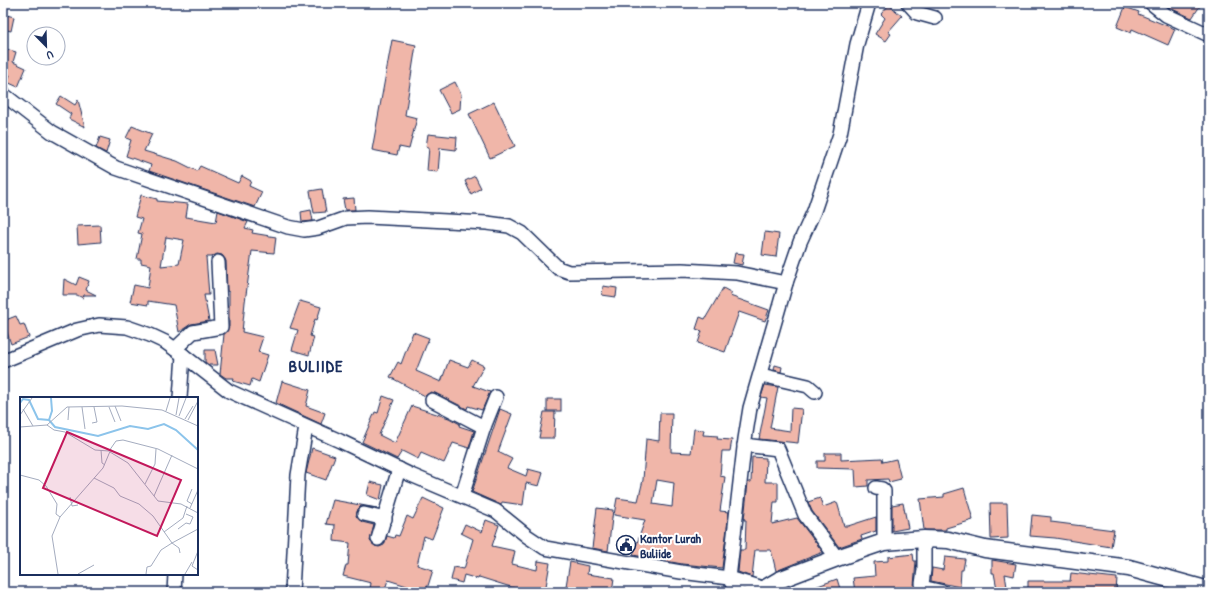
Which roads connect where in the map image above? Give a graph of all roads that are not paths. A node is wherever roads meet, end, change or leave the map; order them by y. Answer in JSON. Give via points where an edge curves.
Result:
{"nodes":[{"id":1,"x":868,"y":3,"type":"edge"},
{"id":2,"x":908,"y":3,"type":"edge"},
{"id":3,"x":1151,"y":3,"type":"edge"},
{"id":4,"x":935,"y":18,"type":"dead end"},
{"id":5,"x":1209,"y":35,"type":"edge"},
{"id":6,"x":3,"y":94,"type":"edge"},
{"id":7,"x":218,"y":262,"type":"dead end"},
{"id":8,"x":786,"y":283,"type":"junction"},
{"id":9,"x":179,"y":352,"type":"junction"},
{"id":10,"x":3,"y":361,"type":"edge"},
{"id":11,"x":761,"y":375,"type":"junction"},
{"id":12,"x":815,"y":392,"type":"dead end"},
{"id":13,"x":180,"y":397,"type":"edge"},
{"id":14,"x":496,"y":397,"type":"dead end"},
{"id":15,"x":432,"y":400,"type":"dead end"},
{"id":16,"x":306,"y":427,"type":"junction"},
{"id":17,"x":484,"y":427,"type":"junction"},
{"id":18,"x":744,"y":445,"type":"junction"},
{"id":19,"x":399,"y":469,"type":"junction"},
{"id":20,"x":876,"y":488,"type":"dead end"},
{"id":21,"x":462,"y":496,"type":"junction"},
{"id":22,"x":364,"y":514,"type":"dead end"},
{"id":23,"x":385,"y":519,"type":"junction"},
{"id":24,"x":378,"y":539,"type":"dead end"},
{"id":25,"x":924,"y":539,"type":"junction"},
{"id":26,"x":884,"y":542,"type":"junction"},
{"id":27,"x":837,"y":558,"type":"junction"},
{"id":28,"x":175,"y":575,"type":"edge"},
{"id":29,"x":729,"y":578,"type":"junction"},
{"id":30,"x":760,"y":590,"type":"edge"},
{"id":31,"x":1209,"y":590,"type":"edge"},
{"id":32,"x":174,"y":592,"type":"edge"},
{"id":33,"x":292,"y":592,"type":"edge"},
{"id":34,"x":737,"y":592,"type":"edge"},
{"id":35,"x":943,"y":592,"type":"edge"}],
"edges":[{"from":1,"to":8,"type":"street","via":[[857,44],[840,134]]},
{"from":2,"to":4,"type":"street","via":[[917,13]]},
{"from":3,"to":5,"type":"street","via":[[1166,15]]},
{"from":6,"to":8,"type":"street","via":[[52,132],[116,168],[288,228],[304,230],[346,218],[368,217],[487,223],[509,226],[522,233],[558,268],[569,272],[682,270],[737,273]]},
{"from":7,"to":9,"type":"street","via":[[221,327],[193,332]]},
{"from":8,"to":11,"type":"street"},
{"from":9,"to":10,"type":"street","via":[[150,335],[127,327],[99,325],[77,330]]},
{"from":9,"to":13,"type":"street"},
{"from":9,"to":16,"type":"street","via":[[229,391]]},
{"from":11,"to":12,"type":"street","via":[[808,386]]},
{"from":11,"to":18,"type":"street","via":[[750,408]]},
{"from":14,"to":17,"type":"street"},
{"from":15,"to":17,"type":"street"},
{"from":16,"to":19,"type":"street"},
{"from":16,"to":33,"type":"street","via":[[298,475]]},
{"from":17,"to":21,"type":"street"},
{"from":18,"to":27,"type":"street","via":[[778,449],[805,515]]},
{"from":18,"to":29,"type":"street"},
{"from":19,"to":21,"type":"street"},
{"from":19,"to":23,"type":"street"},
{"from":20,"to":26,"type":"street","via":[[884,491]]},
{"from":21,"to":29,"type":"street","via":[[496,511],[527,536],[550,550]]},
{"from":22,"to":23,"type":"street"},
{"from":23,"to":24,"type":"street"},
{"from":25,"to":26,"type":"street"},
{"from":25,"to":31,"type":"street","via":[[948,540],[985,549],[1129,568]]},
{"from":25,"to":35,"type":"street","via":[[922,584],[926,588]]},
{"from":26,"to":27,"type":"street"},
{"from":27,"to":30,"type":"street"},
{"from":28,"to":32,"type":"street"},
{"from":29,"to":30,"type":"street"},
{"from":29,"to":34,"type":"street"}]}
